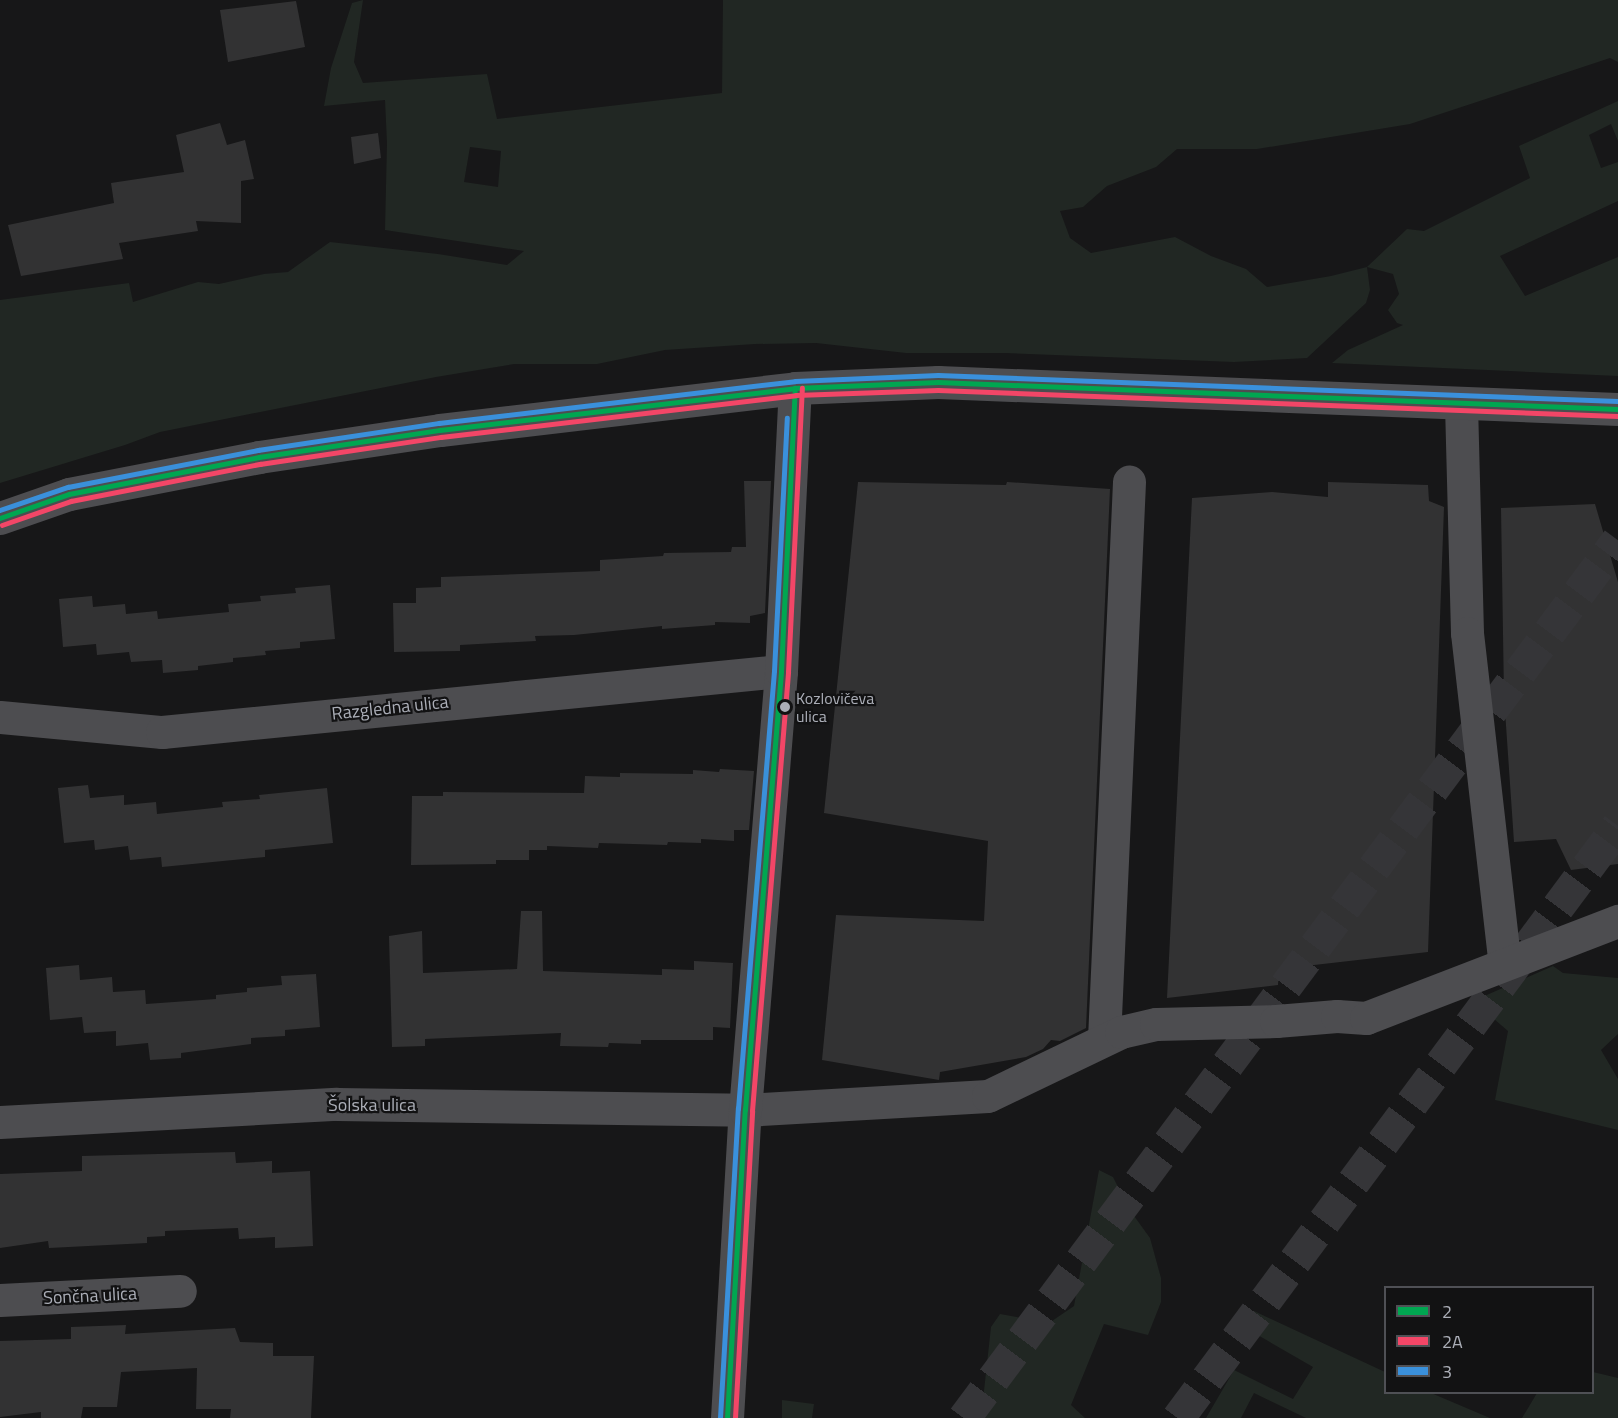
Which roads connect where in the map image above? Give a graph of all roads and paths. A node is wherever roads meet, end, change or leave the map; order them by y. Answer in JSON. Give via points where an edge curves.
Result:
{"nodes":[{"id":1,"x":795,"y":388,"type":"junction"},
{"id":2,"x":1461,"y":404,"type":"junction"},
{"id":3,"x":1618,"y":409,"type":"edge"},
{"id":4,"x":1129,"y":482,"type":"dead end"},
{"id":5,"x":0,"y":518,"type":"edge"},
{"id":6,"x":781,"y":671,"type":"junction"},
{"id":7,"x":0,"y":717,"type":"edge"},
{"id":8,"x":1618,"y":921,"type":"edge"},
{"id":9,"x":1505,"y":964,"type":"junction"},
{"id":10,"x":1104,"y":1039,"type":"junction"},
{"id":11,"x":745,"y":1110,"type":"junction"},
{"id":12,"x":0,"y":1122,"type":"edge"},
{"id":13,"x":180,"y":1291,"type":"dead end"},
{"id":14,"x":0,"y":1300,"type":"edge"},
{"id":15,"x":727,"y":1418,"type":"edge"}],
"edges":[{"from":1,"to":2,"type":"street","via":[[938,382]]},
{"from":1,"to":5,"type":"street","via":[[440,430],[259,457],[69,494]]},
{"from":1,"to":6,"type":"street"},
{"from":2,"to":3,"type":"street"},
{"from":2,"to":9,"type":"street","via":[[1467,633]]},
{"from":4,"to":10,"type":"street"},
{"from":6,"to":7,"type":"street","name":"Razgledna ulica","via":[[162,732]]},
{"from":6,"to":11,"type":"street"},
{"from":8,"to":9,"type":"street","name":"Šolska ulica"},
{"from":9,"to":10,"type":"street","name":"Šolska ulica","via":[[1366,1018],[1155,1024]]},
{"from":10,"to":11,"type":"street","name":"Šolska ulica","via":[[988,1096]]},
{"from":11,"to":12,"type":"street","name":"Šolska ulica","via":[[337,1104]]},
{"from":11,"to":15,"type":"street"},
{"from":13,"to":14,"type":"street","name":"Sončna ulica"}]}
